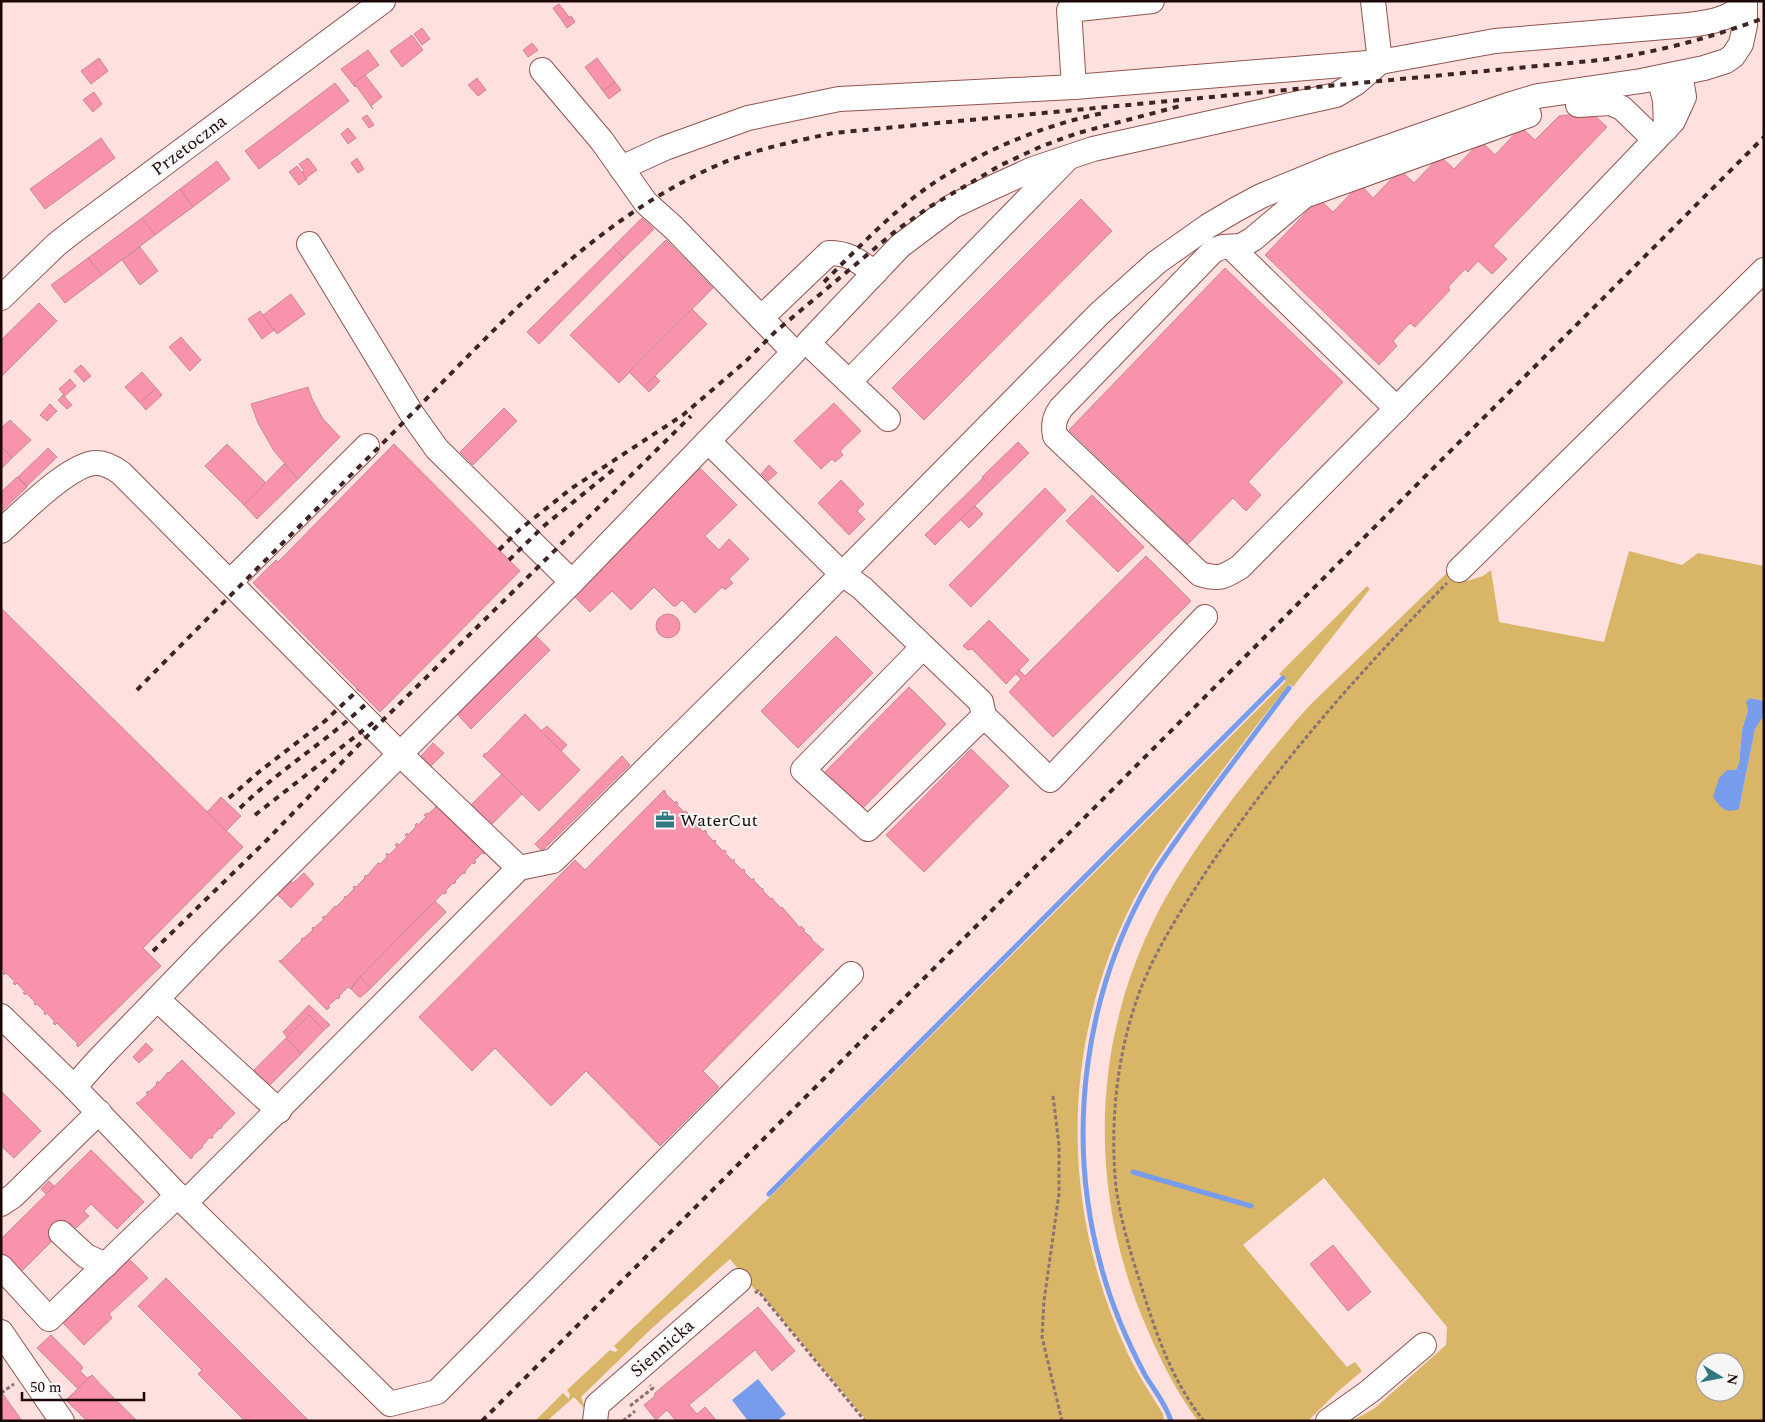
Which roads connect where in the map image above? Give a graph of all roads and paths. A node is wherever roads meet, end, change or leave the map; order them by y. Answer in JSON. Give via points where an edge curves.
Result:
{"nodes":[{"id":1,"x":383,"y":1,"type":"edge"},
{"id":2,"x":1152,"y":1,"type":"edge"},
{"id":3,"x":1373,"y":1,"type":"edge"},
{"id":4,"x":1745,"y":3,"type":"edge"},
{"id":5,"x":1069,"y":6,"type":"edge"},
{"id":6,"x":1380,"y":62,"type":"junction"},
{"id":7,"x":542,"y":70,"type":"dead end"},
{"id":8,"x":1670,"y":75,"type":"junction"},
{"id":9,"x":1074,"y":87,"type":"junction"},
{"id":10,"x":1660,"y":134,"type":"junction"},
{"id":11,"x":1068,"y":157,"type":"junction"},
{"id":12,"x":622,"y":168,"type":"junction"},
{"id":13,"x":309,"y":244,"type":"dead end"},
{"id":14,"x":1231,"y":247,"type":"junction"},
{"id":15,"x":1764,"y":270,"type":"edge"},
{"id":16,"x":875,"y":273,"type":"junction"},
{"id":17,"x":6,"y":285,"type":"edge"},
{"id":18,"x":762,"y":318,"type":"junction"},
{"id":19,"x":849,"y":382,"type":"junction"},
{"id":20,"x":1397,"y":409,"type":"junction"},
{"id":21,"x":888,"y":419,"type":"dead end"},
{"id":22,"x":708,"y":441,"type":"junction"},
{"id":23,"x":367,"y":446,"type":"dead end"},
{"id":24,"x":1,"y":531,"type":"edge"},
{"id":25,"x":1459,"y":570,"type":"joint"},
{"id":26,"x":841,"y":573,"type":"junction"},
{"id":27,"x":230,"y":582,"type":"junction"},
{"id":28,"x":572,"y":582,"type":"junction"},
{"id":29,"x":1205,"y":617,"type":"dead end"},
{"id":30,"x":923,"y":646,"type":"junction"},
{"id":31,"x":984,"y":716,"type":"junction"},
{"id":32,"x":400,"y":754,"type":"junction"},
{"id":33,"x":519,"y":868,"type":"junction"},
{"id":34,"x":851,"y":974,"type":"dead end"},
{"id":35,"x":157,"y":999,"type":"junction"},
{"id":36,"x":1,"y":1016,"type":"edge"},
{"id":37,"x":74,"y":1087,"type":"junction"},
{"id":38,"x":1053,"y":1096,"type":"dead end"},
{"id":39,"x":279,"y":1111,"type":"junction"},
{"id":40,"x":99,"y":1112,"type":"junction"},
{"id":41,"x":182,"y":1199,"type":"junction"},
{"id":42,"x":1,"y":1204,"type":"edge"},
{"id":43,"x":61,"y":1233,"type":"dead end"},
{"id":44,"x":106,"y":1265,"type":"junction"},
{"id":45,"x":1,"y":1267,"type":"edge"},
{"id":46,"x":749,"y":1286,"type":"joint"},
{"id":47,"x":1,"y":1332,"type":"edge"},
{"id":48,"x":1424,"y":1345,"type":"dead end"},
{"id":49,"x":17,"y":1382,"type":"dead end"},
{"id":50,"x":1,"y":1393,"type":"edge"},
{"id":51,"x":635,"y":1411,"type":"dead end"},
{"id":52,"x":62,"y":1421,"type":"edge"},
{"id":53,"x":595,"y":1421,"type":"edge"},
{"id":54,"x":623,"y":1421,"type":"edge"},
{"id":55,"x":866,"y":1421,"type":"edge"},
{"id":56,"x":1062,"y":1421,"type":"edge"},
{"id":57,"x":1204,"y":1421,"type":"edge"},
{"id":58,"x":1328,"y":1421,"type":"edge"}],
"edges":[{"from":1,"to":17,"type":"street","name":"Przetoczna"},
{"from":2,"to":5,"type":"street"},
{"from":3,"to":6,"type":"street"},
{"from":4,"to":6,"type":"street","via":[[1733,14],[1719,20],[1495,41]]},
{"from":4,"to":8,"type":"street","via":[[1744,35],[1732,56],[1717,64]]},
{"from":5,"to":9,"type":"street"},
{"from":6,"to":9,"type":"street"},
{"from":6,"to":11,"type":"street","via":[[1336,95]]},
{"from":7,"to":12,"type":"street"},
{"from":8,"to":10,"type":"street","via":[[1684,97],[1673,121]]},
{"from":8,"to":26,"type":"street","via":[[1538,96],[1508,105],[1334,166],[1261,196],[1208,226],[1157,262],[1099,314]]},
{"from":9,"to":12,"type":"street","via":[[839,99],[748,118],[665,148]]},
{"from":10,"to":14,"type":"street","via":[[1610,103],[1546,109],[1304,196],[1253,239]]},
{"from":10,"to":20,"type":"street"},
{"from":11,"to":16,"type":"street","via":[[953,206],[900,246]]},
{"from":11,"to":19,"type":"street"},
{"from":12,"to":18,"type":"street","via":[[646,203]]},
{"from":13,"to":28,"type":"street","via":[[412,414],[437,449]]},
{"from":14,"to":20,"type":"street"},
{"from":14,"to":20,"type":"street","via":[[1214,250],[1061,408],[1055,416],[1055,436],[1200,574],[1224,578],[1240,567]]},
{"from":15,"to":25,"type":"street"},
{"from":16,"to":18,"type":"street","via":[[850,256],[829,253]]},
{"from":16,"to":19,"type":"street","via":[[808,343]]},
{"from":18,"to":22,"type":"street","via":[[794,352]]},
{"from":19,"to":21,"type":"street"},
{"from":22,"to":26,"type":"street"},
{"from":22,"to":28,"type":"street"},
{"from":23,"to":27,"type":"street"},
{"from":24,"to":27,"type":"street","via":[[66,475],[82,465],[106,464],[121,473]]},
{"from":25,"to":57,"type":"path","via":[[1354,682],[1259,797],[1184,906],[1158,951],[1135,1004],[1120,1064],[1114,1128],[1116,1188],[1129,1248],[1162,1348],[1183,1390]]},
{"from":26,"to":30,"type":"street","via":[[862,588]]},
{"from":26,"to":33,"type":"street","via":[[553,861]]},
{"from":27,"to":32,"type":"street"},
{"from":28,"to":32,"type":"street"},
{"from":29,"to":31,"type":"street","via":[[1050,780]]},
{"from":30,"to":31,"type":"street","via":[[981,702]]},
{"from":30,"to":31,"type":"street","via":[[803,770],[868,829]]},
{"from":32,"to":33,"type":"street"},
{"from":32,"to":35,"type":"street"},
{"from":33,"to":39,"type":"street"},
{"from":34,"to":41,"type":"street","via":[[436,1392],[390,1404]]},
{"from":35,"to":37,"type":"street"},
{"from":35,"to":39,"type":"street"},
{"from":36,"to":37,"type":"street"},
{"from":37,"to":40,"type":"street"},
{"from":38,"to":56,"type":"path","via":[[1059,1145],[1059,1194],[1042,1337]]},
{"from":39,"to":41,"type":"street"},
{"from":40,"to":41,"type":"street"},
{"from":40,"to":42,"type":"street"},
{"from":41,"to":44,"type":"street"},
{"from":43,"to":44,"type":"street","via":[[86,1256]]},
{"from":44,"to":45,"type":"street","via":[[49,1319]]},
{"from":46,"to":53,"type":"street","name":"Siennicka","via":[[597,1405]]},
{"from":46,"to":55,"type":"path"},
{"from":47,"to":52,"type":"street"},
{"from":48,"to":58,"type":"street","via":[[1370,1391]]},
{"from":49,"to":50,"type":"path"},
{"from":51,"to":54,"type":"path"}]}
